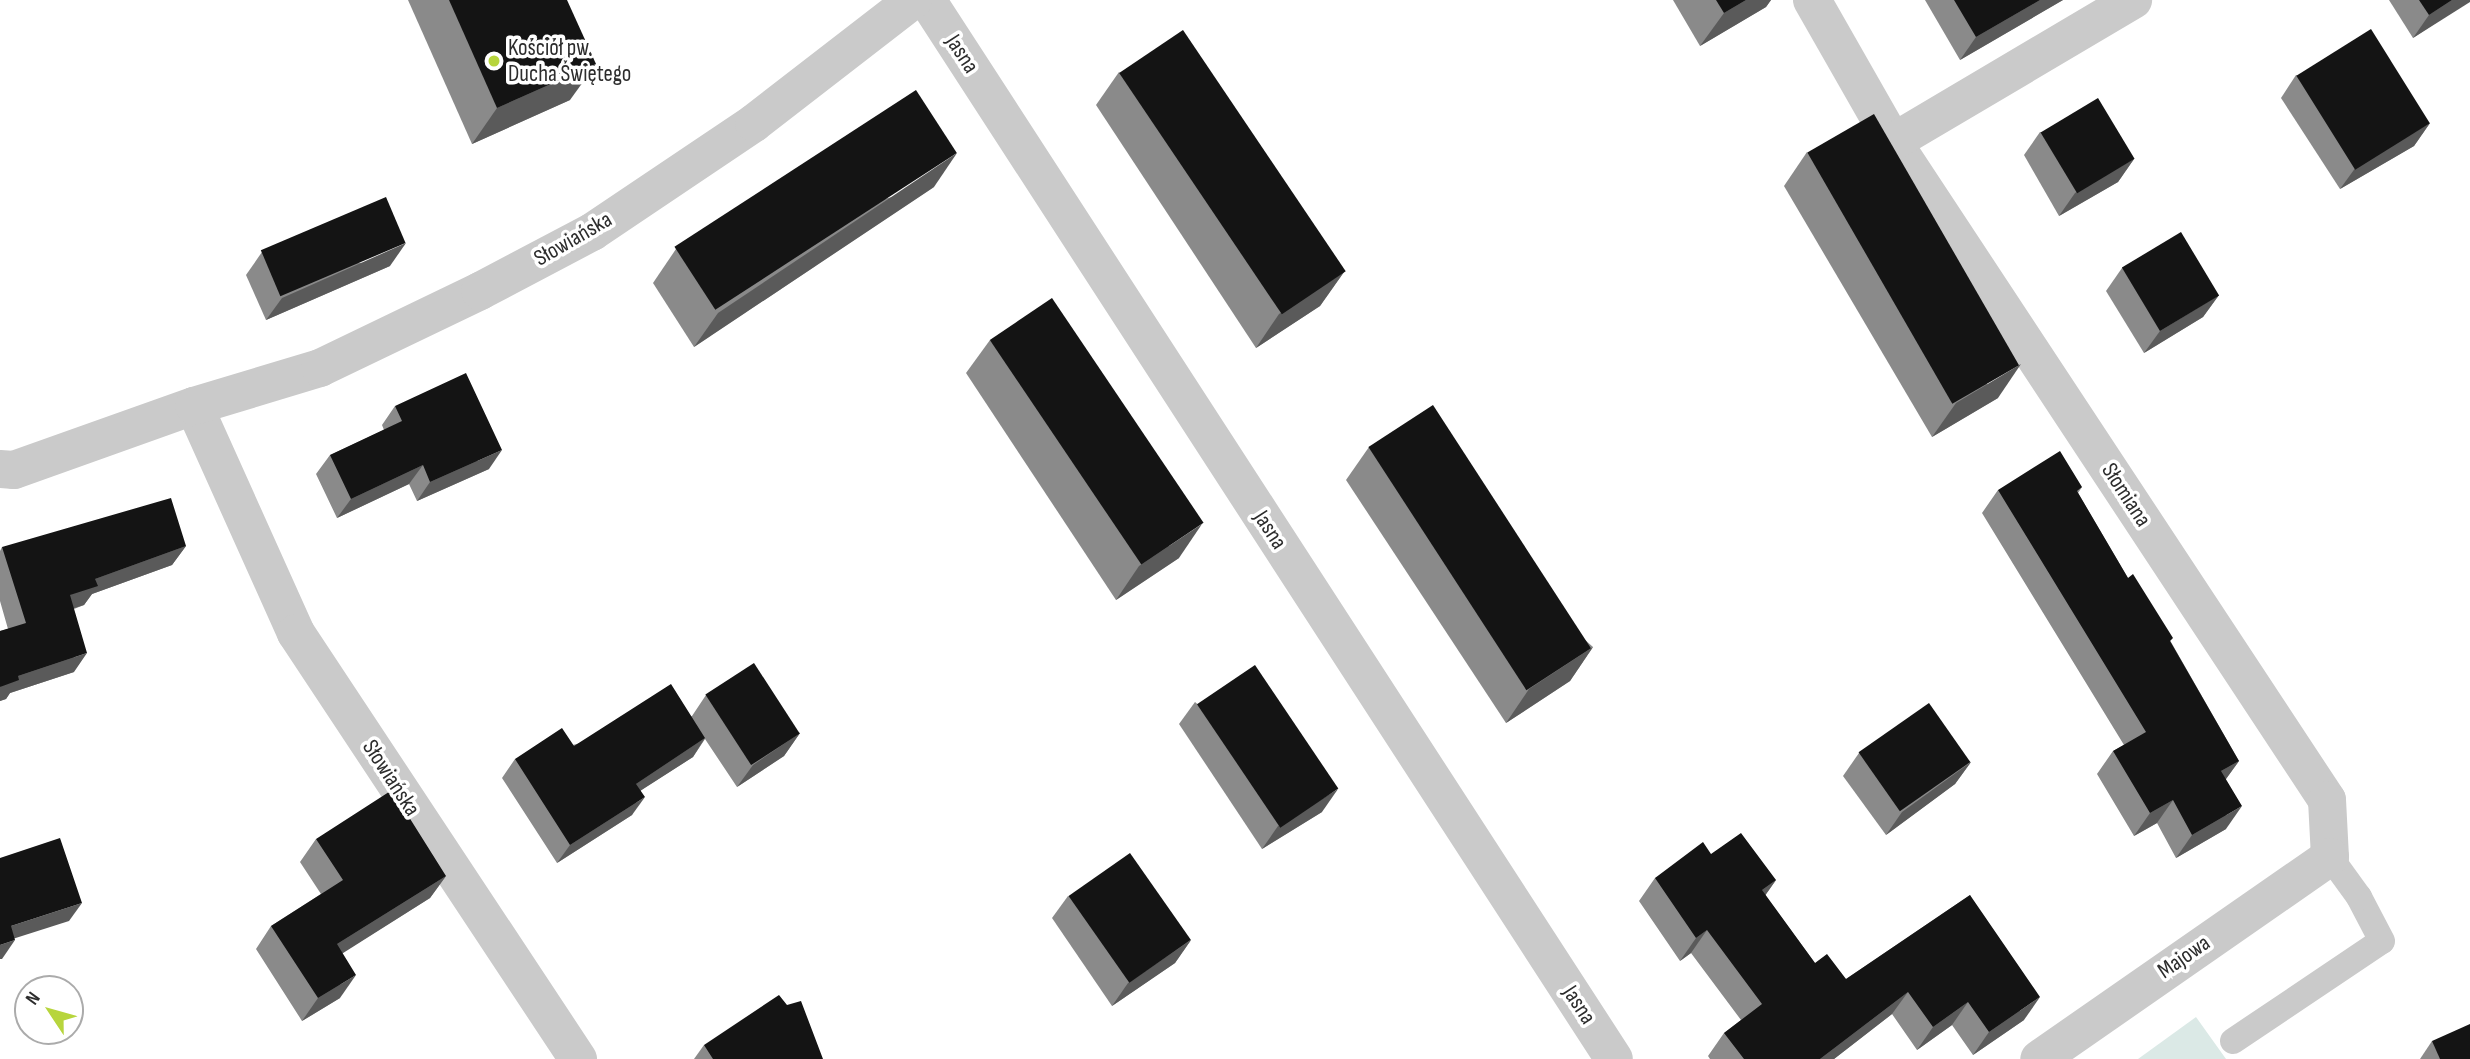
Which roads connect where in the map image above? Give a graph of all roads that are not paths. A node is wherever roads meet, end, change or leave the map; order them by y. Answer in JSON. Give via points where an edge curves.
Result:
{"nodes":[{"id":1,"x":913,"y":0,"type":"edge"},
{"id":2,"x":927,"y":0,"type":"edge"},
{"id":3,"x":1812,"y":0,"type":"edge"},
{"id":4,"x":2133,"y":0,"type":"edge"},
{"id":5,"x":1893,"y":142,"type":"junction"},
{"id":6,"x":194,"y":406,"type":"junction"},
{"id":7,"x":5,"y":472,"type":"edge"},
{"id":8,"x":2330,"y":857,"type":"junction"},
{"id":9,"x":2233,"y":1041,"type":"dead end"},
{"id":10,"x":578,"y":1059,"type":"edge"},
{"id":11,"x":1614,"y":1059,"type":"edge"},
{"id":12,"x":2039,"y":1059,"type":"edge"}],
"edges":[{"from":1,"to":6,"type":"street","name":"Słowiańska","via":[[754,123],[592,232],[320,368]]},
{"from":2,"to":11,"type":"street","name":"Jasna"},
{"from":3,"to":5,"type":"street","name":"Słomiana"},
{"from":4,"to":5,"type":"street"},
{"from":5,"to":8,"type":"street","name":"Słomiana","via":[[2327,800]]},
{"from":6,"to":7,"type":"street","name":"Słowiańska"},
{"from":6,"to":10,"type":"street","name":"Słowiańska","via":[[296,633]]},
{"from":8,"to":9,"type":"lane","via":[[2382,941]]},
{"from":8,"to":12,"type":"street","name":"Majowa"}]}
